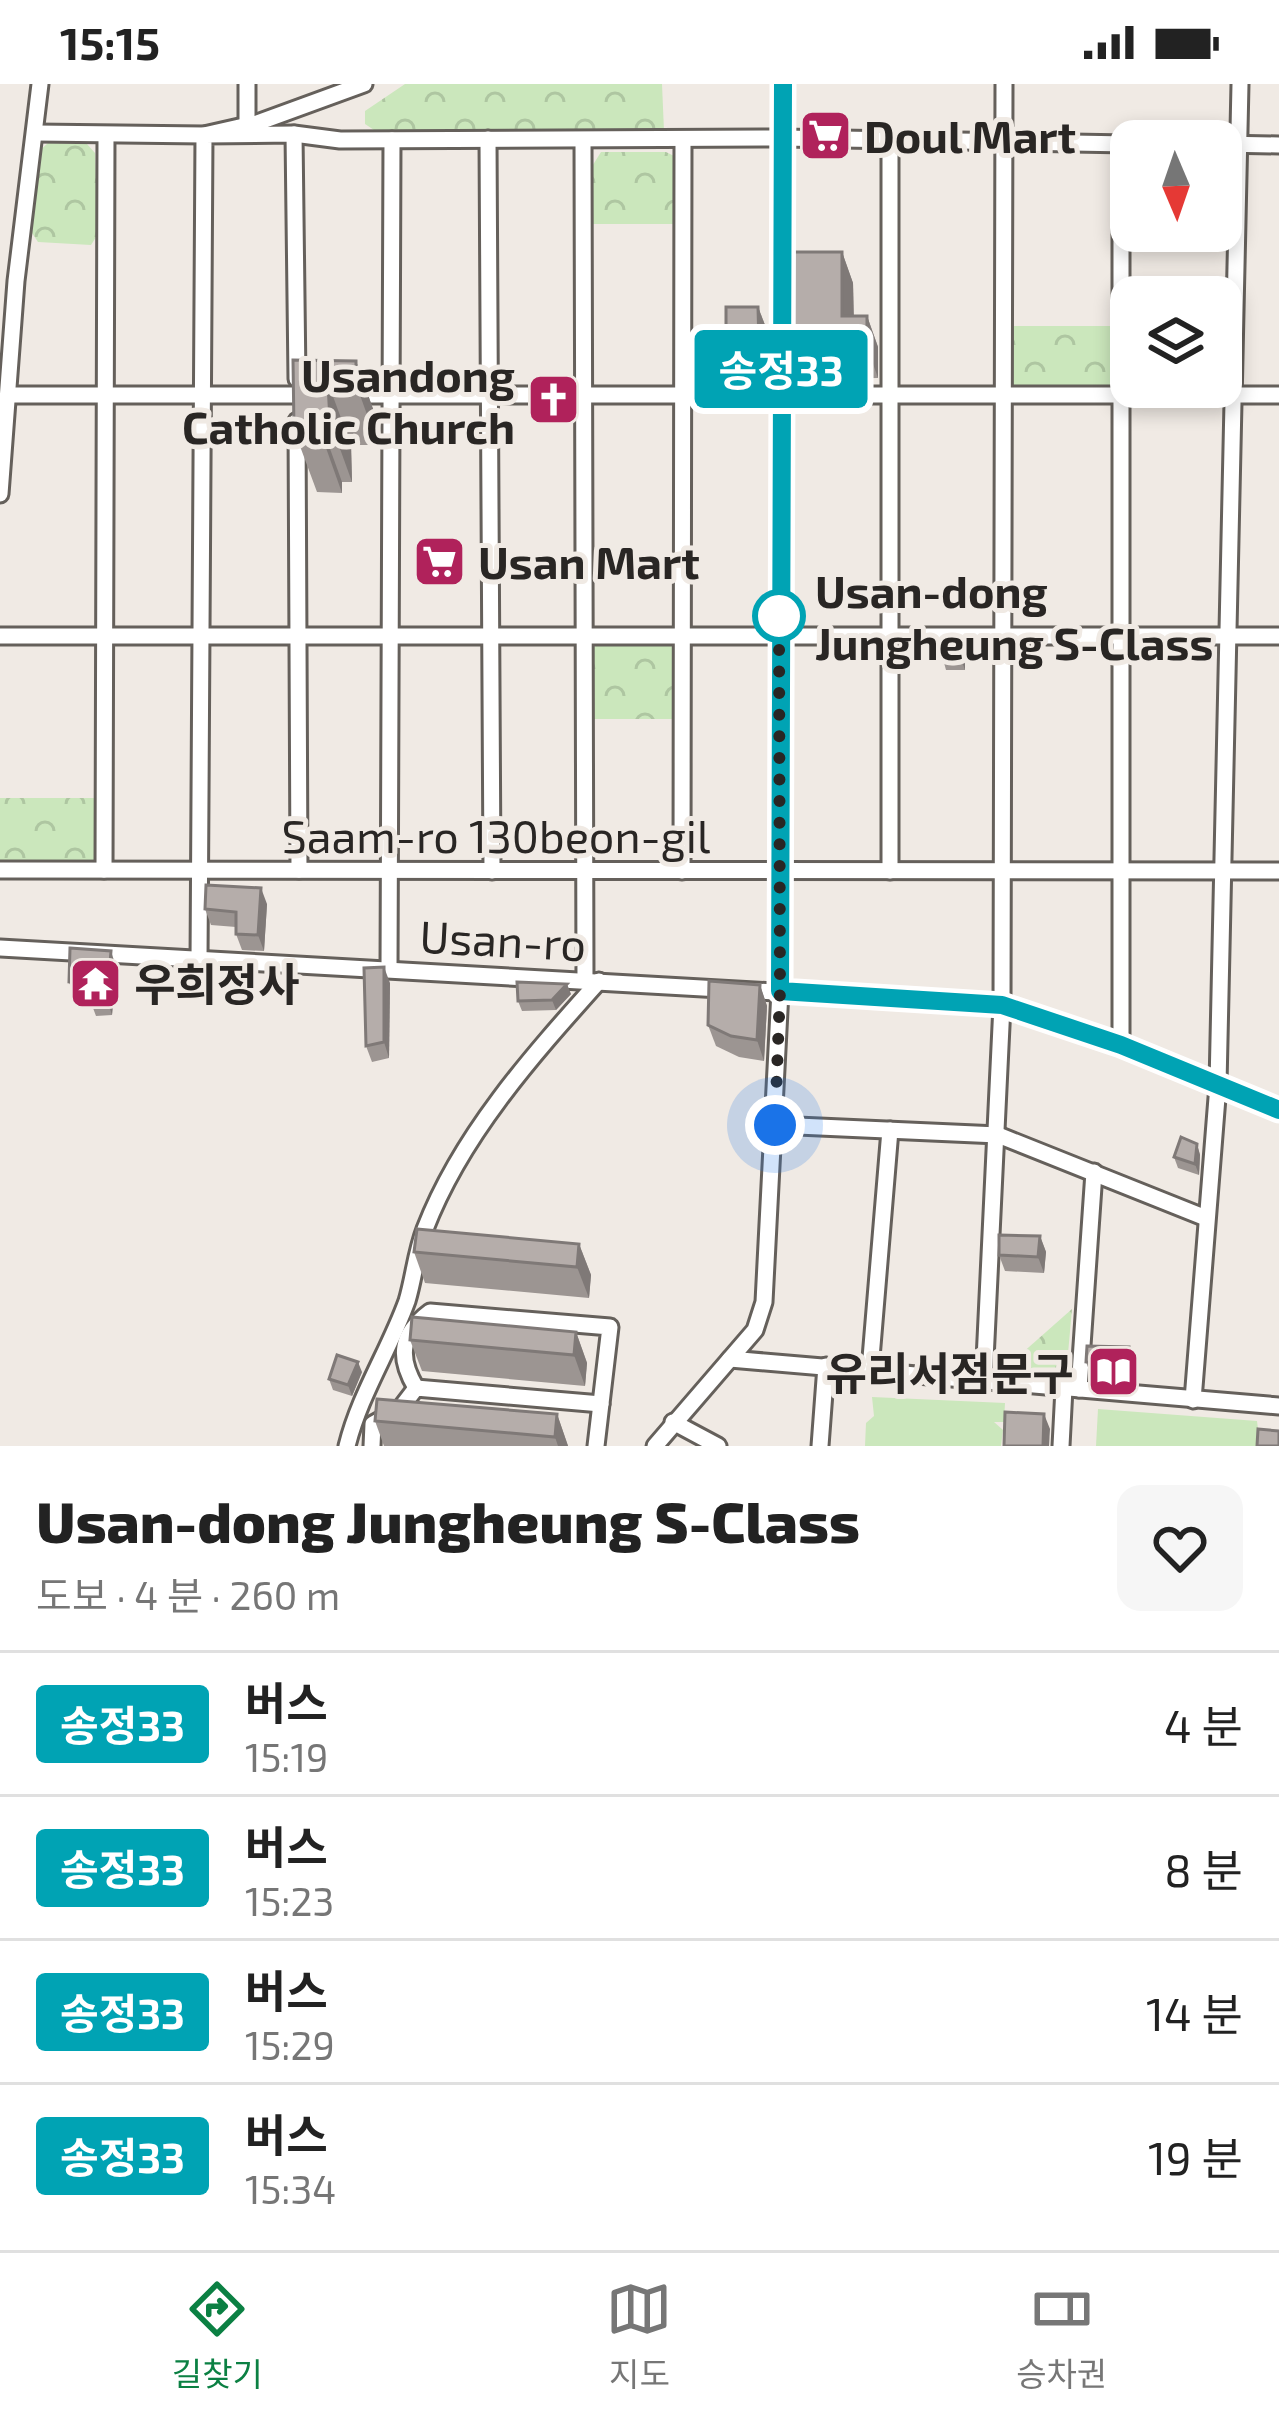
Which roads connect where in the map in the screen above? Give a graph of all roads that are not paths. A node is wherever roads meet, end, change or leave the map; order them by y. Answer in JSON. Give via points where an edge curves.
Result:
{"nodes":[{"id":1,"x":40,"y":84,"type":"edge"},
{"id":2,"x":247,"y":84,"type":"edge"},
{"id":3,"x":364,"y":84,"type":"edge"},
{"id":4,"x":783,"y":84,"type":"edge"},
{"id":5,"x":1004,"y":84,"type":"edge"},
{"id":6,"x":1240,"y":84,"type":"edge"},
{"id":7,"x":1234,"y":120,"type":"edge"},
{"id":8,"x":247,"y":124,"type":"junction"},
{"id":9,"x":36,"y":134,"type":"junction"},
{"id":10,"x":294,"y":134,"type":"junction"},
{"id":11,"x":106,"y":135,"type":"junction"},
{"id":12,"x":204,"y":135,"type":"junction"},
{"id":13,"x":782,"y":138,"type":"junction"},
{"id":14,"x":488,"y":139,"type":"junction"},
{"id":15,"x":683,"y":139,"type":"junction"},
{"id":16,"x":890,"y":139,"type":"junction"},
{"id":17,"x":392,"y":140,"type":"junction"},
{"id":18,"x":583,"y":140,"type":"junction"},
{"id":19,"x":1004,"y":141,"type":"junction"},
{"id":20,"x":1110,"y":144,"type":"edge"},
{"id":21,"x":1242,"y":144,"type":"edge"},
{"id":22,"x":1279,"y":145,"type":"edge"},
{"id":23,"x":103,"y":394,"type":"junction"},
{"id":24,"x":202,"y":394,"type":"junction"},
{"id":25,"x":392,"y":394,"type":"junction"},
{"id":26,"x":584,"y":394,"type":"junction"},
{"id":27,"x":683,"y":394,"type":"junction"},
{"id":28,"x":781,"y":394,"type":"junction"},
{"id":29,"x":1004,"y":394,"type":"junction"},
{"id":30,"x":10,"y":395,"type":"junction"},
{"id":31,"x":297,"y":395,"type":"junction"},
{"id":32,"x":489,"y":395,"type":"junction"},
{"id":33,"x":890,"y":395,"type":"junction"},
{"id":34,"x":1110,"y":395,"type":"edge"},
{"id":35,"x":1242,"y":395,"type":"edge"},
{"id":36,"x":1279,"y":395,"type":"edge"},
{"id":37,"x":1122,"y":408,"type":"edge"},
{"id":38,"x":1233,"y":408,"type":"edge"},
{"id":39,"x":0,"y":494,"type":"edge"},
{"id":40,"x":1123,"y":636,"type":"junction"},
{"id":41,"x":1228,"y":636,"type":"junction"},
{"id":42,"x":1279,"y":636,"type":"edge"},
{"id":43,"x":0,"y":637,"type":"edge"},
{"id":44,"x":103,"y":637,"type":"junction"},
{"id":45,"x":201,"y":637,"type":"junction"},
{"id":46,"x":584,"y":637,"type":"junction"},
{"id":47,"x":682,"y":637,"type":"junction"},
{"id":48,"x":779,"y":637,"type":"junction"},
{"id":49,"x":890,"y":637,"type":"junction"},
{"id":50,"x":1003,"y":637,"type":"junction"},
{"id":51,"x":298,"y":638,"type":"junction"},
{"id":52,"x":391,"y":638,"type":"junction"},
{"id":53,"x":490,"y":638,"type":"junction"},
{"id":54,"x":0,"y":870,"type":"edge"},
{"id":55,"x":104,"y":870,"type":"junction"},
{"id":56,"x":299,"y":870,"type":"junction"},
{"id":57,"x":198,"y":871,"type":"junction"},
{"id":58,"x":390,"y":871,"type":"junction"},
{"id":59,"x":491,"y":871,"type":"junction"},
{"id":60,"x":585,"y":871,"type":"junction"},
{"id":61,"x":682,"y":871,"type":"junction"},
{"id":62,"x":779,"y":871,"type":"junction"},
{"id":63,"x":890,"y":871,"type":"junction"},
{"id":64,"x":1003,"y":871,"type":"junction"},
{"id":65,"x":1123,"y":871,"type":"junction"},
{"id":66,"x":1223,"y":871,"type":"junction"},
{"id":67,"x":1279,"y":871,"type":"edge"},
{"id":68,"x":0,"y":948,"type":"edge"},
{"id":69,"x":199,"y":961,"type":"junction"},
{"id":70,"x":389,"y":969,"type":"junction"},
{"id":71,"x":592,"y":981,"type":"junction"},
{"id":72,"x":780,"y":991,"type":"junction"},
{"id":73,"x":1002,"y":1005,"type":"junction"},
{"id":74,"x":1121,"y":1045,"type":"junction"},
{"id":75,"x":1218,"y":1084,"type":"junction"},
{"id":76,"x":1279,"y":1110,"type":"edge"},
{"id":77,"x":775,"y":1125,"type":"junction"},
{"id":78,"x":890,"y":1130,"type":"junction"},
{"id":79,"x":998,"y":1135,"type":"junction"},
{"id":80,"x":1094,"y":1172,"type":"junction"},
{"id":81,"x":1206,"y":1218,"type":"junction"},
{"id":82,"x":730,"y":1359,"type":"junction"},
{"id":83,"x":826,"y":1366,"type":"junction"},
{"id":84,"x":870,"y":1370,"type":"junction"},
{"id":85,"x":984,"y":1381,"type":"junction"},
{"id":86,"x":416,"y":1388,"type":"junction"},
{"id":87,"x":1072,"y":1389,"type":"junction"},
{"id":88,"x":1193,"y":1400,"type":"junction"},
{"id":89,"x":601,"y":1404,"type":"junction"},
{"id":90,"x":1279,"y":1406,"type":"edge"},
{"id":91,"x":673,"y":1422,"type":"junction"},
{"id":92,"x":347,"y":1446,"type":"edge"},
{"id":93,"x":372,"y":1446,"type":"edge"},
{"id":94,"x":596,"y":1446,"type":"edge"},
{"id":95,"x":656,"y":1446,"type":"edge"},
{"id":96,"x":718,"y":1446,"type":"edge"},
{"id":97,"x":820,"y":1446,"type":"edge"},
{"id":98,"x":1061,"y":1446,"type":"edge"}],
"edges":[{"from":1,"to":9,"type":"street"},
{"from":2,"to":8,"type":"street"},
{"from":3,"to":8,"type":"street"},
{"from":4,"to":13,"type":"street"},
{"from":5,"to":19,"type":"street"},
{"from":6,"to":7,"type":"street"},
{"from":8,"to":12,"type":"street"},
{"from":9,"to":11,"type":"street"},
{"from":9,"to":30,"type":"street"},
{"from":10,"to":12,"type":"street"},
{"from":10,"to":17,"type":"street"},
{"from":10,"to":31,"type":"street"},
{"from":11,"to":12,"type":"street"},
{"from":11,"to":23,"type":"street"},
{"from":12,"to":24,"type":"street"},
{"from":13,"to":15,"type":"street"},
{"from":13,"to":16,"type":"street"},
{"from":13,"to":28,"type":"street"},
{"from":14,"to":17,"type":"street"},
{"from":14,"to":18,"type":"street"},
{"from":14,"to":32,"type":"street"},
{"from":15,"to":18,"type":"street"},
{"from":15,"to":27,"type":"street"},
{"from":16,"to":19,"type":"street"},
{"from":16,"to":33,"type":"street"},
{"from":17,"to":25,"type":"street"},
{"from":18,"to":26,"type":"street"},
{"from":19,"to":20,"type":"street"},
{"from":19,"to":29,"type":"street"},
{"from":21,"to":22,"type":"street"},
{"from":23,"to":24,"type":"street"},
{"from":23,"to":30,"type":"street"},
{"from":23,"to":44,"type":"street"},
{"from":24,"to":31,"type":"street"},
{"from":24,"to":45,"type":"street"},
{"from":25,"to":31,"type":"street"},
{"from":25,"to":32,"type":"street"},
{"from":25,"to":52,"type":"street"},
{"from":26,"to":27,"type":"street"},
{"from":26,"to":32,"type":"street"},
{"from":26,"to":46,"type":"street"},
{"from":27,"to":28,"type":"street"},
{"from":27,"to":47,"type":"street"},
{"from":28,"to":33,"type":"street"},
{"from":28,"to":48,"type":"street"},
{"from":29,"to":33,"type":"street"},
{"from":29,"to":34,"type":"street"},
{"from":29,"to":50,"type":"street"},
{"from":30,"to":39,"type":"street"},
{"from":31,"to":51,"type":"street"},
{"from":32,"to":53,"type":"street"},
{"from":33,"to":49,"type":"street"},
{"from":35,"to":36,"type":"street"},
{"from":37,"to":40,"type":"street"},
{"from":38,"to":41,"type":"street"},
{"from":40,"to":41,"type":"street"},
{"from":40,"to":50,"type":"street"},
{"from":40,"to":65,"type":"street"},
{"from":41,"to":42,"type":"street"},
{"from":41,"to":66,"type":"street"},
{"from":43,"to":44,"type":"street"},
{"from":44,"to":45,"type":"street"},
{"from":44,"to":55,"type":"street"},
{"from":45,"to":51,"type":"street"},
{"from":45,"to":57,"type":"street"},
{"from":46,"to":47,"type":"street"},
{"from":46,"to":53,"type":"street"},
{"from":46,"to":60,"type":"street"},
{"from":47,"to":48,"type":"street"},
{"from":47,"to":61,"type":"street"},
{"from":48,"to":49,"type":"street"},
{"from":48,"to":62,"type":"street"},
{"from":49,"to":50,"type":"street"},
{"from":49,"to":63,"type":"street"},
{"from":50,"to":64,"type":"street"},
{"from":51,"to":52,"type":"street"},
{"from":51,"to":56,"type":"street"},
{"from":52,"to":53,"type":"street"},
{"from":52,"to":58,"type":"street"},
{"from":53,"to":59,"type":"street"},
{"from":54,"to":55,"type":"street","name":"Saam-ro 130beon-gil"},
{"from":55,"to":57,"type":"street","name":"Saam-ro 130beon-gil"},
{"from":56,"to":57,"type":"street","name":"Saam-ro 130beon-gil"},
{"from":56,"to":58,"type":"street","name":"Saam-ro 130beon-gil"},
{"from":57,"to":69,"type":"street"},
{"from":58,"to":59,"type":"street","name":"Saam-ro 130beon-gil"},
{"from":58,"to":70,"type":"street"},
{"from":59,"to":60,"type":"street","name":"Saam-ro 130beon-gil"},
{"from":60,"to":61,"type":"street","name":"Saam-ro 130beon-gil"},
{"from":60,"to":71,"type":"street"},
{"from":61,"to":62,"type":"street","name":"Saam-ro 130beon-gil"},
{"from":62,"to":63,"type":"street","name":"Saam-ro 130beon-gil"},
{"from":62,"to":72,"type":"street"},
{"from":63,"to":64,"type":"street","name":"Saam-ro 130beon-gil"},
{"from":64,"to":65,"type":"street","name":"Saam-ro 130beon-gil"},
{"from":64,"to":73,"type":"street"},
{"from":65,"to":66,"type":"street","name":"Saam-ro 130beon-gil"},
{"from":65,"to":74,"type":"street"},
{"from":66,"to":67,"type":"street","name":"Saam-ro 130beon-gil"},
{"from":66,"to":75,"type":"street"},
{"from":68,"to":69,"type":"street","name":"Usan-ro"},
{"from":69,"to":70,"type":"street","name":"Usan-ro"},
{"from":70,"to":71,"type":"street","name":"Usan-ro"},
{"from":71,"to":72,"type":"street","name":"Usan-ro"},
{"from":71,"to":92,"type":"street","via":[[452,1168]]},
{"from":72,"to":73,"type":"street","name":"Usan-ro"},
{"from":72,"to":77,"type":"street"},
{"from":73,"to":74,"type":"street","name":"Usan-ro"},
{"from":73,"to":79,"type":"street"},
{"from":74,"to":75,"type":"street","name":"Usan-ro"},
{"from":75,"to":76,"type":"street","name":"Usan-ro"},
{"from":75,"to":81,"type":"street"},
{"from":77,"to":78,"type":"street"},
{"from":77,"to":82,"type":"street","via":[[761,1317]]},
{"from":78,"to":79,"type":"street"},
{"from":78,"to":84,"type":"street"},
{"from":79,"to":80,"type":"street"},
{"from":79,"to":85,"type":"street"},
{"from":80,"to":81,"type":"street"},
{"from":80,"to":87,"type":"street"},
{"from":81,"to":88,"type":"street"},
{"from":82,"to":83,"type":"street"},
{"from":82,"to":91,"type":"street"},
{"from":83,"to":84,"type":"street"},
{"from":83,"to":97,"type":"street"},
{"from":84,"to":85,"type":"street"},
{"from":85,"to":87,"type":"street"},
{"from":86,"to":89,"type":"street"},
{"from":86,"to":89,"type":"street","via":[[402,1354],[430,1312],[610,1327]]},
{"from":86,"to":93,"type":"street","via":[[373,1424]]},
{"from":87,"to":88,"type":"street"},
{"from":87,"to":98,"type":"street"},
{"from":88,"to":90,"type":"street"},
{"from":89,"to":94,"type":"street"},
{"from":91,"to":95,"type":"street"},
{"from":91,"to":96,"type":"street"}]}
